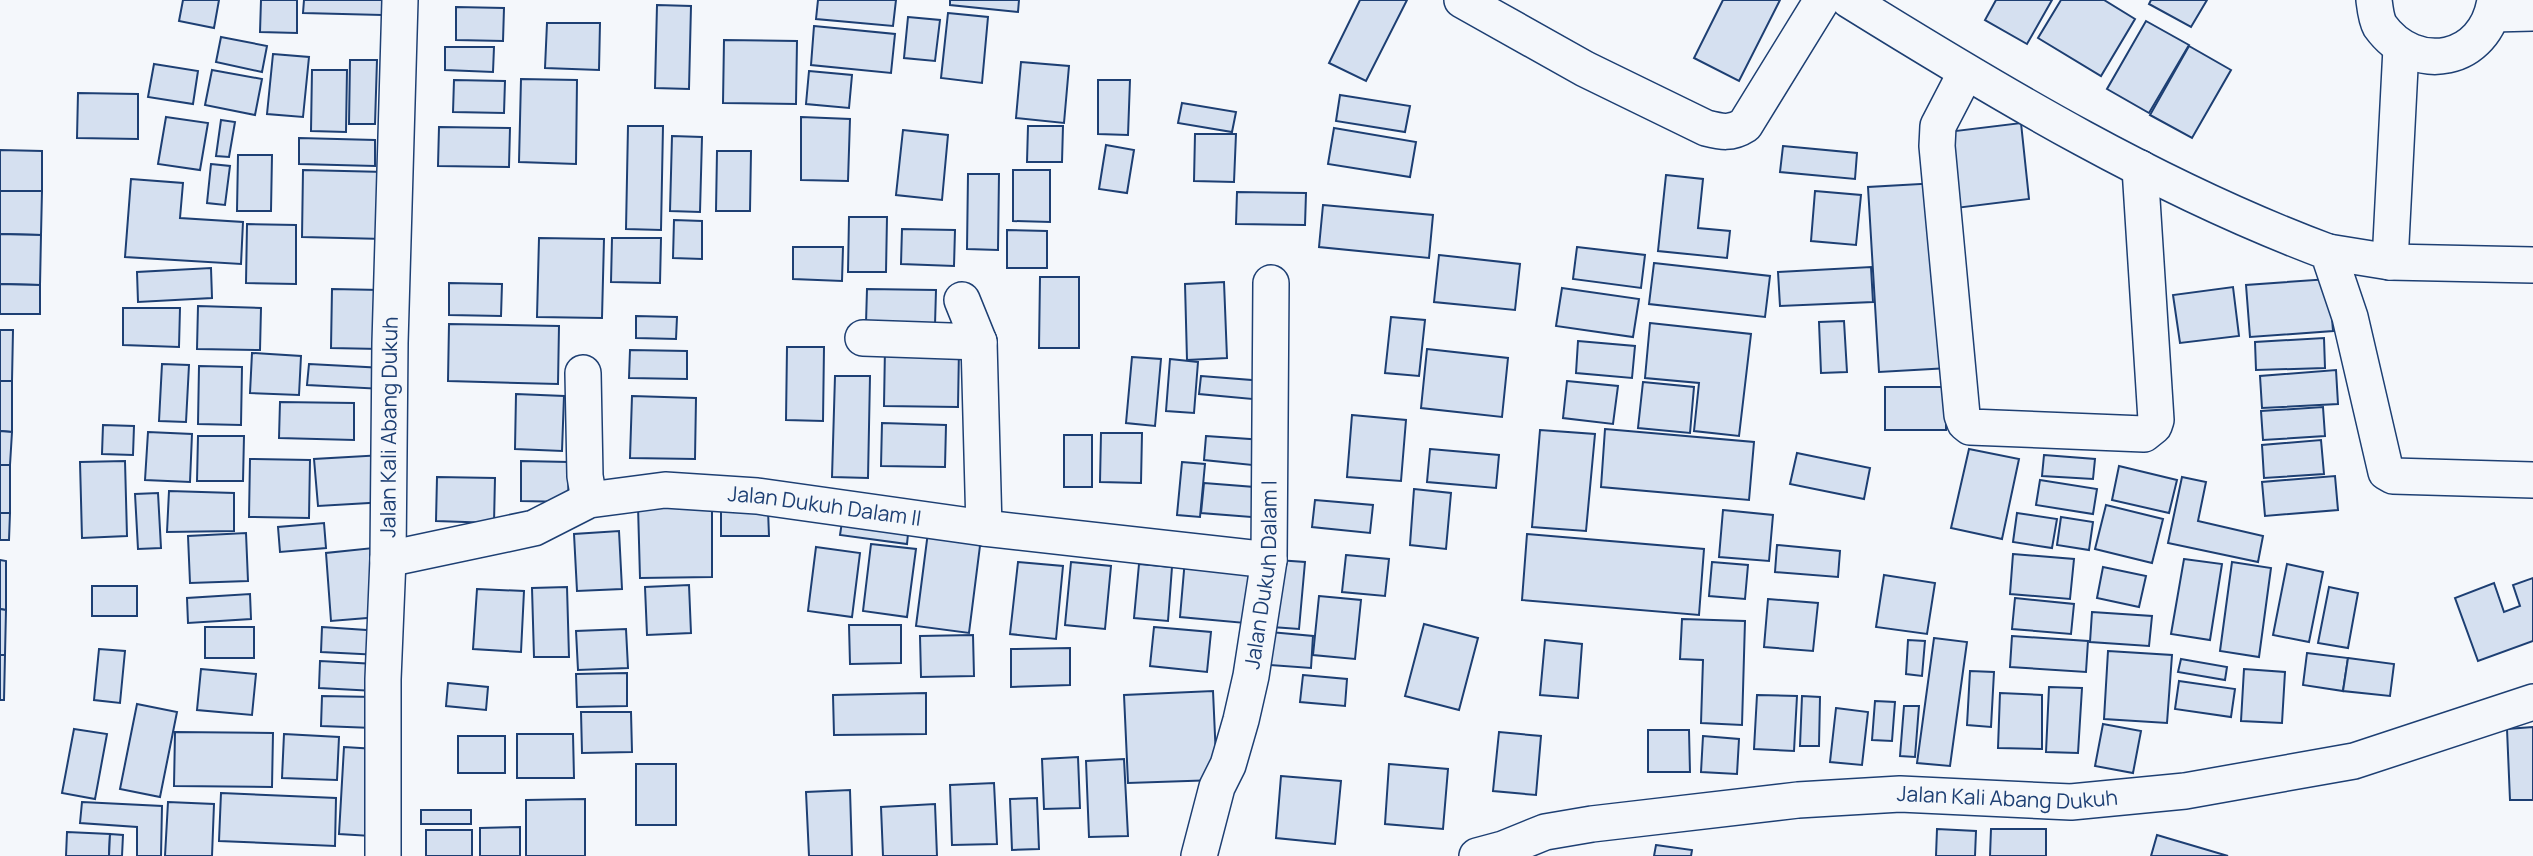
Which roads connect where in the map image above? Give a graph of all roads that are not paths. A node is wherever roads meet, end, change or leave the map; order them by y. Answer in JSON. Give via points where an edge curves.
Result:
{"nodes":[{"id":1,"x":400,"y":0,"type":"edge"},
{"id":2,"x":1462,"y":0,"type":"edge"},
{"id":3,"x":1822,"y":0,"type":"edge"},
{"id":4,"x":1849,"y":0,"type":"edge"},
{"id":5,"x":2374,"y":0,"type":"edge"},
{"id":6,"x":2494,"y":7,"type":"edge"},
{"id":7,"x":2533,"y":13,"type":"edge"},
{"id":8,"x":2401,"y":48,"type":"junction"},
{"id":9,"x":1966,"y":72,"type":"junction"},
{"id":10,"x":2140,"y":168,"type":"junction"},
{"id":11,"x":2328,"y":252,"type":"junction"},
{"id":12,"x":2390,"y":262,"type":"junction"},
{"id":13,"x":2533,"y":265,"type":"edge"},
{"id":14,"x":1271,"y":283,"type":"dead end"},
{"id":15,"x":962,"y":300,"type":"dead end"},
{"id":16,"x":863,"y":338,"type":"dead end"},
{"id":17,"x":978,"y":342,"type":"junction"},
{"id":18,"x":583,"y":373,"type":"dead end"},
{"id":19,"x":2533,"y":480,"type":"edge"},
{"id":20,"x":589,"y":500,"type":"junction"},
{"id":21,"x":984,"y":528,"type":"junction"},
{"id":22,"x":388,"y":559,"type":"junction"},
{"id":23,"x":1269,"y":560,"type":"junction"},
{"id":24,"x":2533,"y":702,"type":"edge"},
{"id":25,"x":383,"y":856,"type":"edge"},
{"id":26,"x":1199,"y":856,"type":"edge"},
{"id":27,"x":1477,"y":856,"type":"edge"}],
"edges":[{"from":1,"to":22,"type":"street","name":"Jalan Kali Abang Dukuh"},
{"from":2,"to":3,"type":"street","via":[[1585,69],[1722,132],[1745,125]]},
{"from":4,"to":9,"type":"street"},
{"from":5,"to":8,"type":"street","via":[[2379,24]]},
{"from":6,"to":7,"type":"street"},
{"from":6,"to":8,"type":"street","via":[[2483,34],[2466,49],[2445,57],[2422,56]]},
{"from":8,"to":12,"type":"street"},
{"from":9,"to":10,"type":"street"},
{"from":9,"to":10,"type":"street","via":[[1938,127],[1937,146],[1962,415],[1970,426],[2144,434],[2154,426]]},
{"from":10,"to":11,"type":"street","via":[[2259,226]]},
{"from":11,"to":12,"type":"street"},
{"from":11,"to":19,"type":"street","via":[[2350,317],[2386,472]]},
{"from":12,"to":13,"type":"street"},
{"from":14,"to":23,"type":"street","name":"Jalan Dukuh Dalam I"},
{"from":15,"to":17,"type":"street"},
{"from":16,"to":17,"type":"street"},
{"from":17,"to":21,"type":"street"},
{"from":18,"to":20,"type":"street"},
{"from":20,"to":21,"type":"street","name":"Jalan Dukuh Dalam II","via":[[665,490]]},
{"from":20,"to":22,"type":"street","name":"Jalan Dukuh Dalam II","via":[[534,528]]},
{"from":21,"to":23,"type":"street","name":"Jalan Dukuh Dalam II"},
{"from":22,"to":25,"type":"street","name":"Jalan Kali Abang Dukuh"},
{"from":23,"to":26,"type":"street","name":"Jalan Dukuh Dalam I","via":[[1241,720]]},
{"from":24,"to":27,"type":"street","name":"Jalan Kali Abang Dukuh","via":[[2354,761],[2185,791],[2071,802],[1900,794],[1798,800],[1545,832]]}]}
